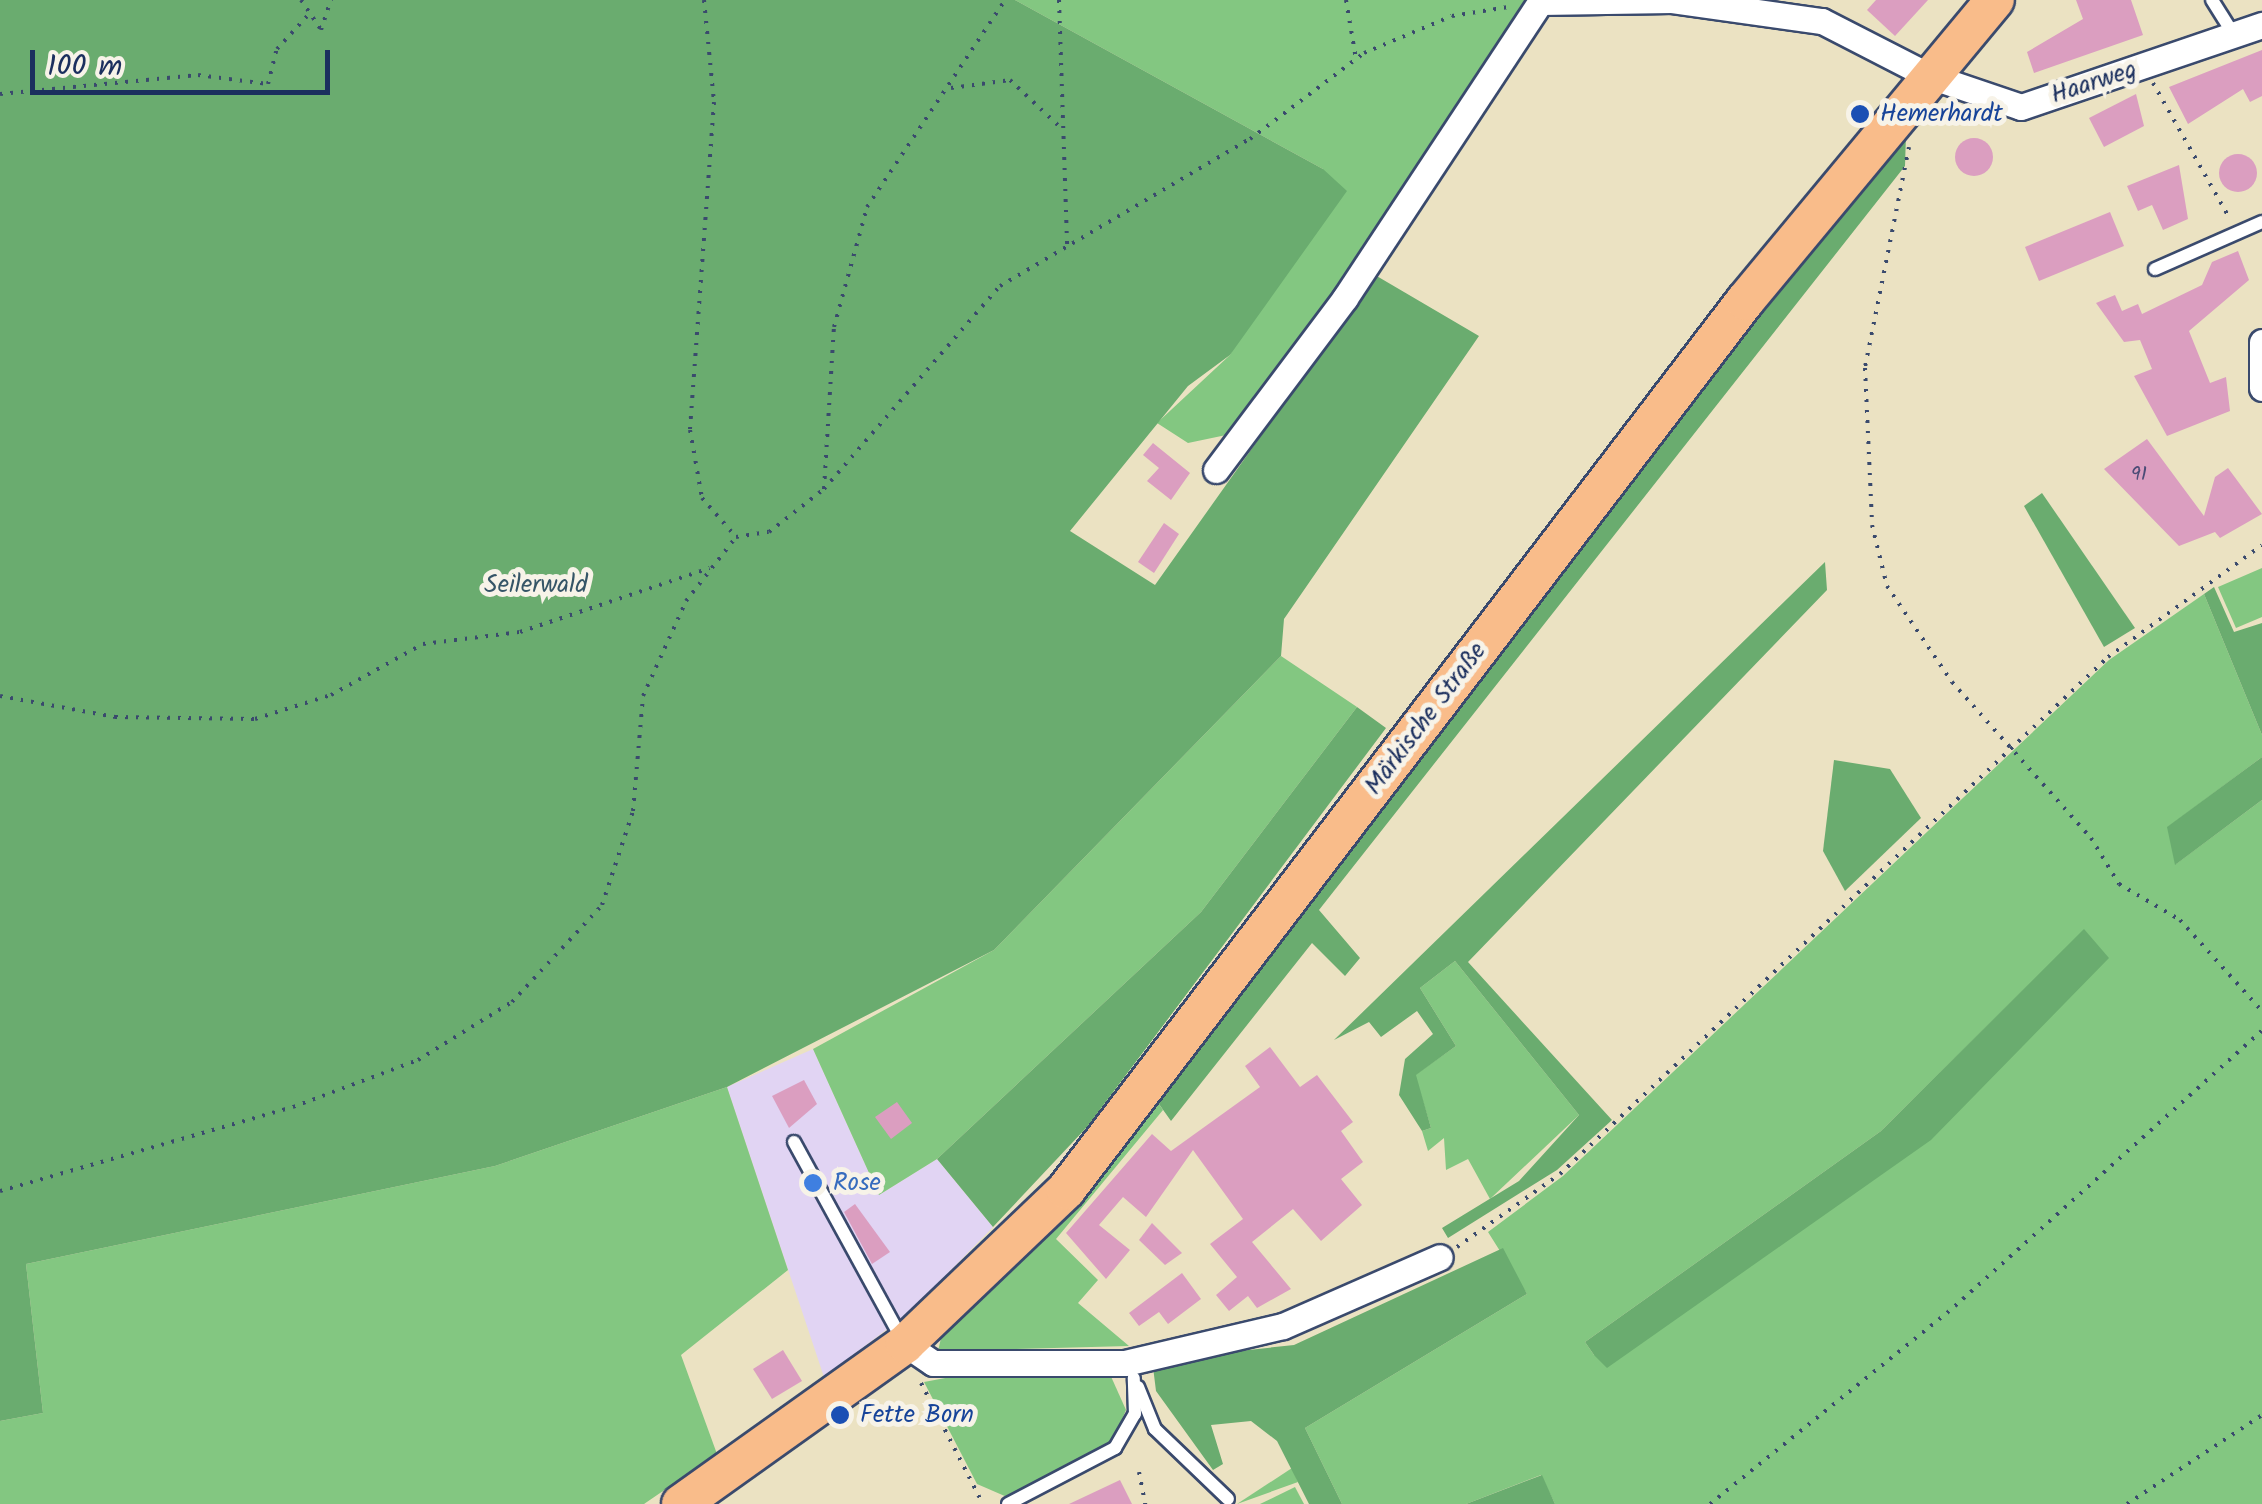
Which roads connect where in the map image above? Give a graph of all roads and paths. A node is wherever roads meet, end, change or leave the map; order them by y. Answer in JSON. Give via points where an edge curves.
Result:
{"nodes":[{"id":1,"x":301,"y":0,"type":"edge"},
{"id":2,"x":331,"y":0,"type":"edge"},
{"id":3,"x":704,"y":0,"type":"edge"},
{"id":4,"x":1006,"y":0,"type":"edge"},
{"id":5,"x":1059,"y":0,"type":"edge"},
{"id":6,"x":1346,"y":0,"type":"edge"},
{"id":7,"x":1484,"y":0,"type":"edge"},
{"id":8,"x":1994,"y":0,"type":"edge"},
{"id":9,"x":2212,"y":0,"type":"edge"},
{"id":10,"x":1540,"y":2,"type":"junction"},
{"id":11,"x":1491,"y":9,"type":"junction"},
{"id":12,"x":310,"y":13,"type":"junction"},
{"id":13,"x":2262,"y":25,"type":"edge"},
{"id":14,"x":2234,"y":36,"type":"junction"},
{"id":15,"x":1356,"y":59,"type":"junction"},
{"id":16,"x":2145,"y":68,"type":"junction"},
{"id":17,"x":1927,"y":76,"type":"junction"},
{"id":18,"x":950,"y":88,"type":"junction"},
{"id":19,"x":0,"y":94,"type":"edge"},
{"id":20,"x":1899,"y":109,"type":"junction"},
{"id":21,"x":1064,"y":130,"type":"junction"},
{"id":22,"x":2262,"y":222,"type":"edge"},
{"id":23,"x":2235,"y":227,"type":"junction"},
{"id":24,"x":1068,"y":245,"type":"junction"},
{"id":25,"x":2155,"y":269,"type":"dead end"},
{"id":26,"x":1216,"y":470,"type":"dead end"},
{"id":27,"x":824,"y":488,"type":"junction"},
{"id":28,"x":736,"y":538,"type":"junction"},
{"id":29,"x":2262,"y":545,"type":"edge"},
{"id":30,"x":713,"y":566,"type":"junction"},
{"id":31,"x":0,"y":696,"type":"edge"},
{"id":32,"x":2009,"y":745,"type":"junction"},
{"id":33,"x":2262,"y":1012,"type":"edge"},
{"id":34,"x":2262,"y":1032,"type":"edge"},
{"id":35,"x":794,"y":1142,"type":"dead end"},
{"id":36,"x":0,"y":1190,"type":"edge"},
{"id":37,"x":1440,"y":1257,"type":"joint"},
{"id":38,"x":897,"y":1350,"type":"junction"},
{"id":39,"x":1130,"y":1370,"type":"junction"},
{"id":40,"x":2262,"y":1415,"type":"edge"},
{"id":41,"x":1139,"y":1472,"type":"dead end"},
{"id":42,"x":1228,"y":1499,"type":"dead end"},
{"id":43,"x":681,"y":1504,"type":"edge"},
{"id":44,"x":983,"y":1504,"type":"edge"},
{"id":45,"x":1008,"y":1504,"type":"edge"},
{"id":46,"x":1145,"y":1504,"type":"edge"},
{"id":47,"x":1710,"y":1504,"type":"edge"},
{"id":48,"x":2127,"y":1504,"type":"edge"}],
"edges":[{"from":1,"to":12,"type":"path"},
{"from":2,"to":12,"type":"path","via":[[321,30]]},
{"from":3,"to":28,"type":"path","via":[[714,102],[690,430],[702,498]]},
{"from":4,"to":18,"type":"path"},
{"from":5,"to":21,"type":"path"},
{"from":6,"to":15,"type":"path"},
{"from":7,"to":11,"type":"path"},
{"from":8,"to":17,"type":"main road","name":"Märkische Straße"},
{"from":9,"to":14,"type":"lane"},
{"from":10,"to":11,"type":"path"},
{"from":10,"to":17,"type":"street","via":[[1672,0],[1822,20]]},
{"from":10,"to":26,"type":"street","via":[[1346,298]]},
{"from":11,"to":15,"type":"path","via":[[1452,16]]},
{"from":12,"to":19,"type":"path","via":[[276,48],[268,84],[198,75]]},
{"from":13,"to":14,"type":"street","name":"Haarweg"},
{"from":14,"to":16,"type":"street","name":"Haarweg"},
{"from":15,"to":24,"type":"path","via":[[1250,139]]},
{"from":16,"to":17,"type":"street","name":"Haarweg","via":[[2021,107]]},
{"from":16,"to":23,"type":"path"},
{"from":17,"to":20,"type":"main road","name":"Märkische Straße"},
{"from":18,"to":21,"type":"path","via":[[1010,80]]},
{"from":18,"to":27,"type":"path","via":[[867,208],[834,327]]},
{"from":20,"to":32,"type":"path","via":[[1909,133],[1904,206],[1865,368],[1877,557],[1952,682]]},
{"from":20,"to":38,"type":"main road","name":"Märkische Straße","via":[[1066,1190]]},
{"from":21,"to":24,"type":"path"},
{"from":22,"to":23,"type":"lane"},
{"from":23,"to":25,"type":"lane"},
{"from":24,"to":27,"type":"path","via":[[1000,286]]},
{"from":27,"to":28,"type":"path","via":[[769,532]]},
{"from":28,"to":30,"type":"path"},
{"from":29,"to":32,"type":"path","via":[[2108,657]]},
{"from":30,"to":31,"type":"path","via":[[520,632],[423,644],[331,695],[255,718],[115,716]]},
{"from":30,"to":36,"type":"path","via":[[686,601],[643,696],[634,811],[602,905],[512,1002],[418,1060],[311,1100]]},
{"from":32,"to":33,"type":"path","via":[[2119,884],[2180,920]]},
{"from":32,"to":37,"type":"path","via":[[1560,1174]]},
{"from":34,"to":47,"type":"path","via":[[1955,1306]]},
{"from":35,"to":38,"type":"lane"},
{"from":37,"to":39,"type":"street","via":[[1283,1326]]},
{"from":38,"to":39,"type":"street","via":[[933,1363]]},
{"from":38,"to":43,"type":"main road","name":"Märkische Straße"},
{"from":38,"to":44,"type":"path","via":[[915,1368]]},
{"from":39,"to":42,"type":"lane","via":[[1156,1429]]},
{"from":39,"to":45,"type":"lane","via":[[1135,1414],[1114,1448]]},
{"from":40,"to":48,"type":"path"},
{"from":41,"to":46,"type":"path"}]}
